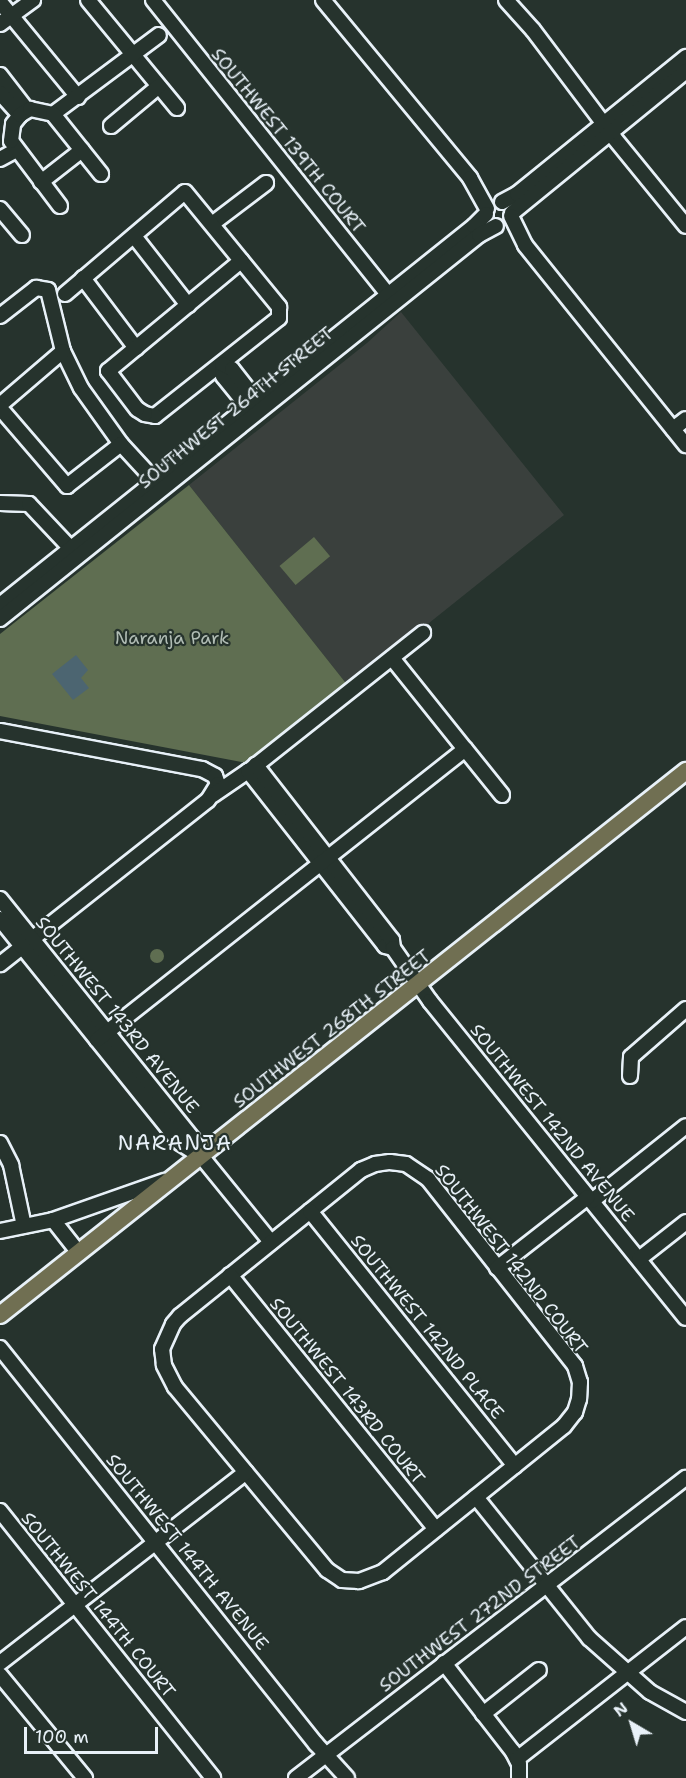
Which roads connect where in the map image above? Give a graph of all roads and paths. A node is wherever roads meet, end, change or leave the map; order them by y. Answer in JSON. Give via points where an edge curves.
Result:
{"nodes":[{"id":1,"x":33,"y":0,"type":"edge"},
{"id":2,"x":88,"y":0,"type":"edge"},
{"id":3,"x":153,"y":0,"type":"edge"},
{"id":4,"x":323,"y":0,"type":"edge"},
{"id":5,"x":0,"y":2,"type":"edge"},
{"id":6,"x":513,"y":2,"type":"edge"},
{"id":7,"x":6,"y":20,"type":"edge"},
{"id":8,"x":159,"y":35,"type":"dead end"},
{"id":9,"x":134,"y":55,"type":"junction"},
{"id":10,"x":686,"y":57,"type":"edge"},
{"id":11,"x":686,"y":71,"type":"edge"},
{"id":12,"x":0,"y":76,"type":"edge"},
{"id":13,"x":159,"y":86,"type":"junction"},
{"id":14,"x":0,"y":93,"type":"edge"},
{"id":15,"x":78,"y":97,"type":"junction"},
{"id":16,"x":177,"y":108,"type":"dead end"},
{"id":17,"x":23,"y":113,"type":"junction"},
{"id":18,"x":53,"y":114,"type":"junction"},
{"id":19,"x":111,"y":126,"type":"dead end"},
{"id":20,"x":607,"y":127,"type":"junction"},
{"id":21,"x":16,"y":150,"type":"junction"},
{"id":22,"x":82,"y":150,"type":"junction"},
{"id":23,"x":0,"y":159,"type":"edge"},
{"id":24,"x":101,"y":174,"type":"dead end"},
{"id":25,"x":41,"y":182,"type":"junction"},
{"id":26,"x":266,"y":183,"type":"dead end"},
{"id":27,"x":60,"y":206,"type":"dead end"},
{"id":28,"x":493,"y":206,"type":"junction"},
{"id":29,"x":1,"y":212,"type":"edge"},
{"id":30,"x":512,"y":214,"type":"junction"},
{"id":31,"x":212,"y":224,"type":"junction"},
{"id":32,"x":498,"y":226,"type":"junction"},
{"id":33,"x":686,"y":226,"type":"edge"},
{"id":34,"x":22,"y":236,"type":"dead end"},
{"id":35,"x":134,"y":236,"type":"junction"},
{"id":36,"x":525,"y":245,"type":"junction"},
{"id":37,"x":241,"y":261,"type":"junction"},
{"id":38,"x":83,"y":278,"type":"junction"},
{"id":39,"x":65,"y":294,"type":"dead end"},
{"id":40,"x":392,"y":299,"type":"junction"},
{"id":41,"x":188,"y":305,"type":"junction"},
{"id":42,"x":0,"y":316,"type":"edge"},
{"id":43,"x":136,"y":348,"type":"junction"},
{"id":44,"x":63,"y":351,"type":"junction"},
{"id":45,"x":222,"y":364,"type":"junction"},
{"id":46,"x":252,"y":404,"type":"junction"},
{"id":47,"x":0,"y":406,"type":"edge"},
{"id":48,"x":686,"y":419,"type":"edge"},
{"id":49,"x":673,"y":429,"type":"junction"},
{"id":50,"x":121,"y":444,"type":"junction"},
{"id":51,"x":686,"y":445,"type":"edge"},
{"id":52,"x":152,"y":484,"type":"junction"},
{"id":53,"x":0,"y":503,"type":"edge"},
{"id":54,"x":75,"y":552,"type":"junction"},
{"id":55,"x":0,"y":605,"type":"edge"},
{"id":56,"x":0,"y":619,"type":"edge"},
{"id":57,"x":423,"y":633,"type":"dead end"},
{"id":58,"x":392,"y":658,"type":"junction"},
{"id":59,"x":0,"y":731,"type":"edge"},
{"id":60,"x":465,"y":749,"type":"junction"},
{"id":61,"x":252,"y":768,"type":"junction"},
{"id":62,"x":686,"y":771,"type":"edge"},
{"id":63,"x":216,"y":789,"type":"junction"},
{"id":64,"x":502,"y":795,"type":"dead end"},
{"id":65,"x":325,"y":861,"type":"junction"},
{"id":66,"x":0,"y":899,"type":"edge"},
{"id":67,"x":0,"y":919,"type":"edge"},
{"id":68,"x":28,"y":943,"type":"junction"},
{"id":69,"x":0,"y":964,"type":"edge"},
{"id":70,"x":420,"y":984,"type":"junction"},
{"id":71,"x":686,"y":1010,"type":"edge"},
{"id":72,"x":102,"y":1036,"type":"junction"},
{"id":73,"x":630,"y":1076,"type":"dead end"},
{"id":74,"x":686,"y":1126,"type":"edge"},
{"id":75,"x":0,"y":1143,"type":"edge"},
{"id":76,"x":201,"y":1156,"type":"junction"},
{"id":77,"x":176,"y":1176,"type":"junction"},
{"id":78,"x":590,"y":1199,"type":"junction"},
{"id":79,"x":310,"y":1211,"type":"junction"},
{"id":80,"x":53,"y":1220,"type":"junction"},
{"id":81,"x":686,"y":1222,"type":"edge"},
{"id":82,"x":24,"y":1226,"type":"junction"},
{"id":83,"x":0,"y":1231,"type":"edge"},
{"id":84,"x":271,"y":1242,"type":"junction"},
{"id":85,"x":79,"y":1253,"type":"junction"},
{"id":86,"x":639,"y":1259,"type":"junction"},
{"id":87,"x":498,"y":1268,"type":"junction"},
{"id":88,"x":230,"y":1275,"type":"junction"},
{"id":89,"x":0,"y":1315,"type":"edge"},
{"id":90,"x":686,"y":1318,"type":"edge"},
{"id":91,"x":0,"y":1348,"type":"edge"},
{"id":92,"x":515,"y":1466,"type":"junction"},
{"id":93,"x":246,"y":1472,"type":"junction"},
{"id":94,"x":686,"y":1478,"type":"edge"},
{"id":95,"x":476,"y":1497,"type":"junction"},
{"id":96,"x":0,"y":1511,"type":"edge"},
{"id":97,"x":436,"y":1529,"type":"junction"},
{"id":98,"x":156,"y":1543,"type":"junction"},
{"id":99,"x":546,"y":1586,"type":"junction"},
{"id":100,"x":75,"y":1604,"type":"junction"},
{"id":101,"x":686,"y":1627,"type":"edge"},
{"id":102,"x":0,"y":1663,"type":"edge"},
{"id":103,"x":444,"y":1664,"type":"junction"},
{"id":104,"x":539,"y":1670,"type":"dead end"},
{"id":105,"x":627,"y":1673,"type":"junction"},
{"id":106,"x":0,"y":1675,"type":"edge"},
{"id":107,"x":686,"y":1712,"type":"edge"},
{"id":108,"x":483,"y":1714,"type":"junction"},
{"id":109,"x":327,"y":1754,"type":"junction"},
{"id":110,"x":517,"y":1759,"type":"junction"},
{"id":111,"x":85,"y":1778,"type":"edge"},
{"id":112,"x":213,"y":1778,"type":"edge"},
{"id":113,"x":296,"y":1778,"type":"edge"},
{"id":114,"x":346,"y":1778,"type":"edge"},
{"id":115,"x":519,"y":1778,"type":"edge"}],
"edges":[{"from":1,"to":7,"type":"street"},
{"from":2,"to":9,"type":"street"},
{"from":3,"to":40,"type":"street","name":"SOUTHWEST 139TH COURT"},
{"from":4,"to":28,"type":"street"},
{"from":5,"to":7,"type":"street"},
{"from":6,"to":20,"type":"street"},
{"from":7,"to":15,"type":"street"},
{"from":8,"to":9,"type":"street"},
{"from":9,"to":13,"type":"street"},
{"from":9,"to":15,"type":"street"},
{"from":10,"to":20,"type":"street","name":"SOUTHWEST 264TH STREET"},
{"from":11,"to":20,"type":"street","name":"SOUTHWEST 264TH STREET"},
{"from":12,"to":17,"type":"street"},
{"from":13,"to":16,"type":"street"},
{"from":13,"to":19,"type":"street"},
{"from":14,"to":17,"type":"street"},
{"from":15,"to":18,"type":"street"},
{"from":17,"to":18,"type":"street","via":[[36,109]]},
{"from":17,"to":21,"type":"street","via":[[10,137]]},
{"from":18,"to":22,"type":"street"},
{"from":20,"to":28,"type":"street","name":"SOUTHWEST 264TH STREET","via":[[517,194]]},
{"from":20,"to":30,"type":"street","name":"SOUTHWEST 264TH STREET"},
{"from":20,"to":33,"type":"street"},
{"from":21,"to":23,"type":"street"},
{"from":21,"to":25,"type":"street"},
{"from":22,"to":24,"type":"street"},
{"from":22,"to":25,"type":"street"},
{"from":25,"to":27,"type":"street"},
{"from":26,"to":31,"type":"street"},
{"from":28,"to":30,"type":"street","via":[[509,206]]},
{"from":28,"to":32,"type":"street","via":[[488,220]]},
{"from":28,"to":40,"type":"street","name":"SOUTHWEST 264TH STREET"},
{"from":29,"to":34,"type":"street"},
{"from":30,"to":32,"type":"street","via":[[507,224]]},
{"from":30,"to":36,"type":"street"},
{"from":31,"to":35,"type":"street","via":[[185,192]]},
{"from":31,"to":37,"type":"street"},
{"from":32,"to":36,"type":"street"},
{"from":32,"to":40,"type":"street","name":"SOUTHWEST 264TH STREET","via":[[482,232]]},
{"from":35,"to":38,"type":"street"},
{"from":35,"to":41,"type":"street"},
{"from":36,"to":49,"type":"street"},
{"from":37,"to":41,"type":"street"},
{"from":37,"to":45,"type":"street","via":[[279,307],[279,318]]},
{"from":38,"to":39,"type":"street"},
{"from":38,"to":43,"type":"street"},
{"from":40,"to":46,"type":"street","name":"SOUTHWEST 264TH STREET"},
{"from":40,"to":54,"type":"street","name":"SOUTHWEST 264TH STREET"},
{"from":41,"to":43,"type":"street"},
{"from":42,"to":44,"type":"street","via":[[36,288],[48,290]]},
{"from":43,"to":45,"type":"street","via":[[108,371],[137,409],[155,416]]},
{"from":44,"to":47,"type":"street"},
{"from":44,"to":50,"type":"street","via":[[81,387]]},
{"from":45,"to":46,"type":"street","via":[[232,369],[237,385]]},
{"from":46,"to":52,"type":"street","name":"SOUTHWEST 264TH STREET"},
{"from":47,"to":50,"type":"street","via":[[67,486]]},
{"from":48,"to":49,"type":"street"},
{"from":49,"to":51,"type":"street"},
{"from":50,"to":52,"type":"street"},
{"from":52,"to":54,"type":"street","name":"SOUTHWEST 264TH STREET"},
{"from":53,"to":54,"type":"street","via":[[29,504]]},
{"from":54,"to":55,"type":"street","name":"SOUTHWEST 264TH STREET"},
{"from":54,"to":56,"type":"street","name":"SOUTHWEST 264TH STREET"},
{"from":57,"to":58,"type":"street"},
{"from":58,"to":60,"type":"street"},
{"from":58,"to":61,"type":"street"},
{"from":59,"to":63,"type":"street","via":[[202,769],[215,776]]},
{"from":60,"to":64,"type":"street"},
{"from":60,"to":65,"type":"street"},
{"from":61,"to":63,"type":"street"},
{"from":61,"to":65,"type":"street","name":"SOUTHWEST 142ND AVENUE"},
{"from":62,"to":70,"type":"main road","name":"SOUTHWEST 268TH STREET"},
{"from":63,"to":68,"type":"street"},
{"from":65,"to":70,"type":"street","name":"SOUTHWEST 142ND AVENUE","via":[[385,946],[393,948]]},
{"from":65,"to":72,"type":"street"},
{"from":66,"to":68,"type":"street","name":"SOUTHWEST 143RD AVENUE"},
{"from":67,"to":68,"type":"street","name":"SOUTHWEST 143RD AVENUE"},
{"from":68,"to":69,"type":"street"},
{"from":68,"to":72,"type":"street","name":"SOUTHWEST 143RD AVENUE"},
{"from":70,"to":76,"type":"main road","name":"SOUTHWEST 268TH STREET"},
{"from":70,"to":78,"type":"street","name":"SOUTHWEST 142ND AVENUE"},
{"from":71,"to":73,"type":"street","via":[[631,1057]]},
{"from":72,"to":76,"type":"street","name":"SOUTHWEST 143RD AVENUE","via":[[180,1143]]},
{"from":74,"to":78,"type":"street"},
{"from":75,"to":82,"type":"street","via":[[11,1165]]},
{"from":76,"to":77,"type":"main road","name":"SOUTHWEST 268TH STREET"},
{"from":76,"to":84,"type":"street","name":"SOUTHWEST 143RD AVENUE"},
{"from":77,"to":80,"type":"street"},
{"from":77,"to":85,"type":"main road","name":"SOUTHWEST 268TH STREET"},
{"from":78,"to":86,"type":"street","name":"SOUTHWEST 142ND AVENUE"},
{"from":78,"to":87,"type":"street"},
{"from":79,"to":84,"type":"street"},
{"from":79,"to":87,"type":"street","name":"SOUTHWEST 142ND COURT","via":[[361,1170],[382,1162],[406,1164],[428,1179]]},
{"from":79,"to":92,"type":"street","name":"SOUTHWEST 142ND PLACE"},
{"from":80,"to":82,"type":"street"},
{"from":80,"to":85,"type":"street"},
{"from":81,"to":86,"type":"street"},
{"from":82,"to":83,"type":"street"},
{"from":84,"to":88,"type":"street"},
{"from":85,"to":89,"type":"main road","name":"SOUTHWEST 268TH STREET"},
{"from":86,"to":90,"type":"street","name":"SOUTHWEST 142ND AVENUE"},
{"from":87,"to":92,"type":"street","name":"SOUTHWEST 142ND COURT","via":[[574,1366],[580,1383],[575,1412],[564,1426]]},
{"from":88,"to":93,"type":"street","via":[[180,1316],[162,1350],[164,1365],[176,1387]]},
{"from":88,"to":97,"type":"street","name":"SOUTHWEST 143RD COURT"},
{"from":91,"to":98,"type":"street","name":"SOUTHWEST 144TH AVENUE"},
{"from":92,"to":95,"type":"street"},
{"from":93,"to":97,"type":"street","via":[[327,1570],[342,1580],[359,1581],[383,1572]]},
{"from":93,"to":98,"type":"street"},
{"from":94,"to":99,"type":"street","name":"SOUTHWEST 272ND STREET"},
{"from":95,"to":97,"type":"street"},
{"from":95,"to":99,"type":"street"},
{"from":96,"to":100,"type":"street","name":"SOUTHWEST 144TH COURT"},
{"from":98,"to":100,"type":"street"},
{"from":98,"to":109,"type":"street","name":"SOUTHWEST 144TH AVENUE"},
{"from":99,"to":103,"type":"street","name":"SOUTHWEST 272ND STREET"},
{"from":99,"to":105,"type":"street","via":[[589,1638]]},
{"from":100,"to":102,"type":"street"},
{"from":100,"to":112,"type":"street","name":"SOUTHWEST 144TH COURT"},
{"from":101,"to":105,"type":"street"},
{"from":103,"to":108,"type":"street"},
{"from":103,"to":109,"type":"street","name":"SOUTHWEST 272ND STREET"},
{"from":104,"to":108,"type":"street"},
{"from":105,"to":107,"type":"street","via":[[650,1692]]},
{"from":105,"to":110,"type":"street"},
{"from":106,"to":111,"type":"street"},
{"from":108,"to":110,"type":"street"},
{"from":109,"to":113,"type":"street","name":"SOUTHWEST 272ND STREET"},
{"from":109,"to":114,"type":"street","name":"SOUTHWEST 144TH AVENUE"},
{"from":110,"to":115,"type":"street"}]}
